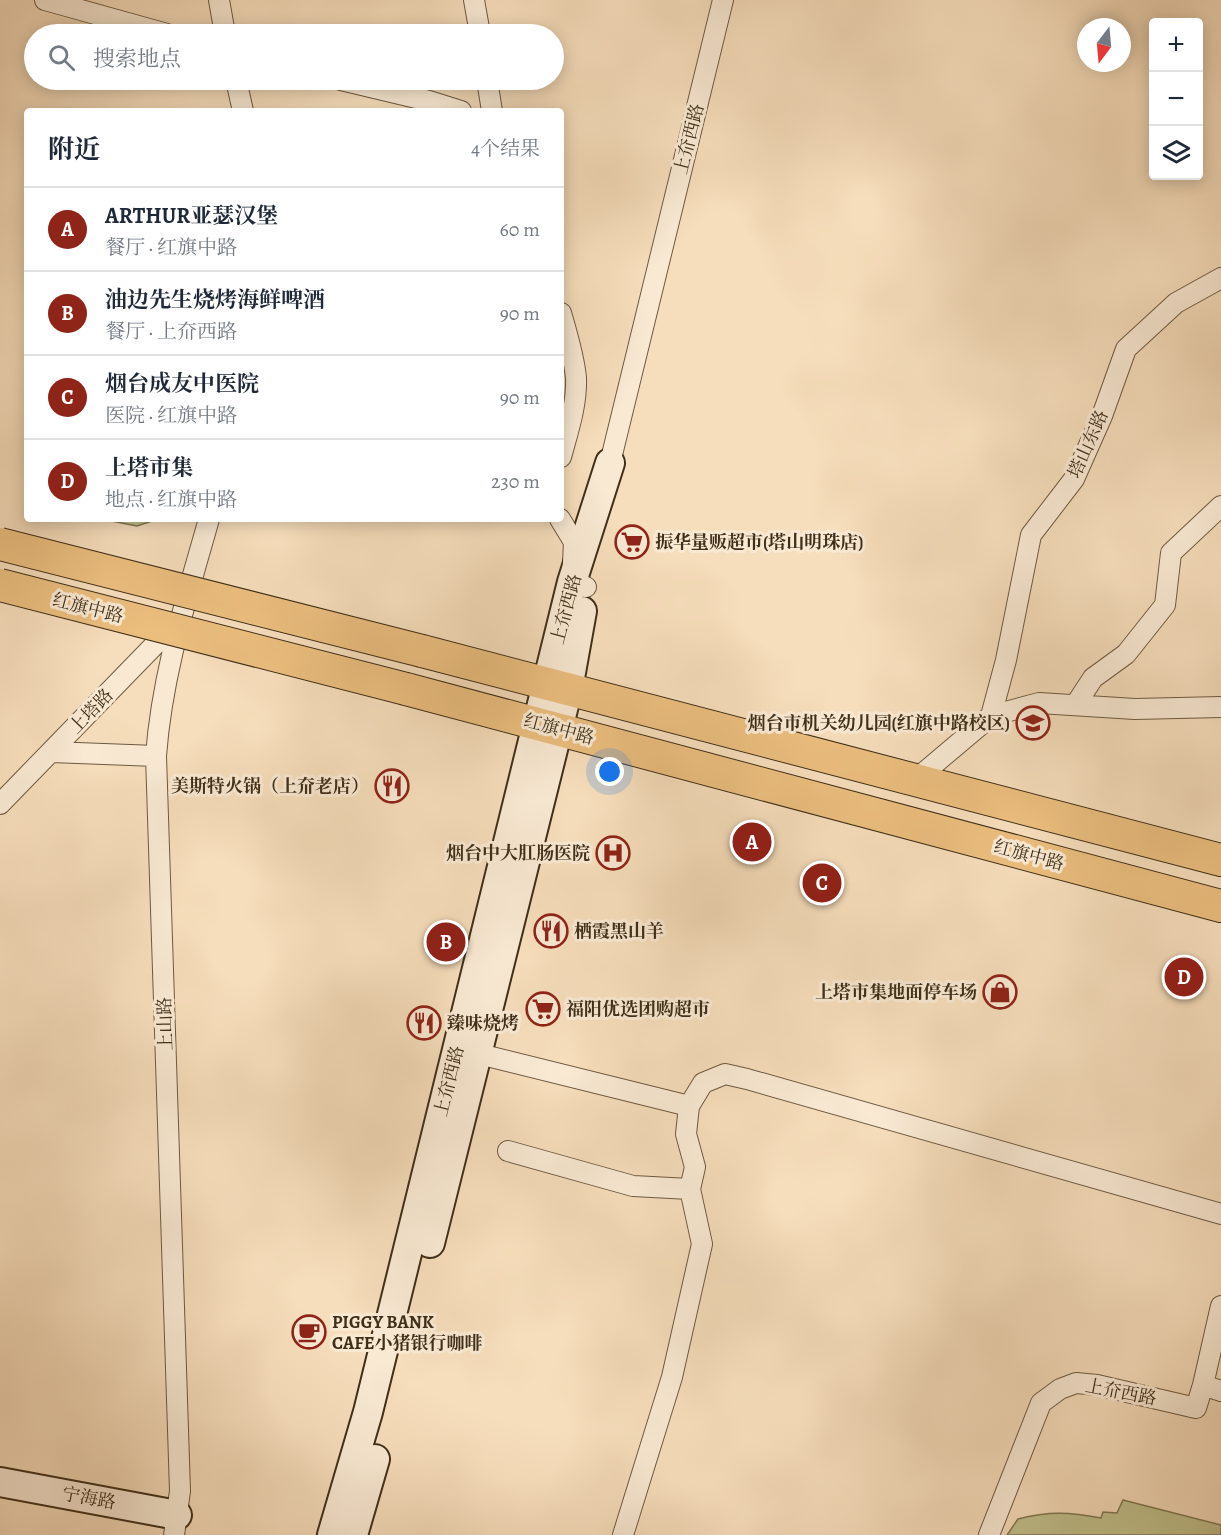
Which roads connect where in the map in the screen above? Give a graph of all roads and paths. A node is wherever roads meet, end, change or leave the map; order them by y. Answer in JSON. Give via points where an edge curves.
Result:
{"nodes":[{"id":1,"x":45,"y":0,"type":"edge"},
{"id":2,"x":219,"y":0,"type":"edge"},
{"id":3,"x":474,"y":0,"type":"edge"},
{"id":4,"x":723,"y":0,"type":"edge"},
{"id":5,"x":130,"y":24,"type":"edge"},
{"id":6,"x":223,"y":24,"type":"edge"},
{"id":7,"x":478,"y":24,"type":"edge"},
{"id":8,"x":238,"y":90,"type":"edge"},
{"id":9,"x":383,"y":90,"type":"edge"},
{"id":10,"x":489,"y":90,"type":"edge"},
{"id":11,"x":242,"y":108,"type":"edge"},
{"id":12,"x":451,"y":108,"type":"edge"},
{"id":13,"x":492,"y":108,"type":"edge"},
{"id":14,"x":1221,"y":278,"type":"edge"},
{"id":15,"x":564,"y":324,"type":"edge"},
{"id":16,"x":564,"y":446,"type":"edge"},
{"id":17,"x":606,"y":475,"type":"joint"},
{"id":18,"x":1221,"y":506,"type":"edge"},
{"id":19,"x":208,"y":522,"type":"edge"},
{"id":20,"x":562,"y":522,"type":"edge"},
{"id":21,"x":0,"y":544,"type":"edge"},
{"id":22,"x":0,"y":585,"type":"edge"},
{"id":23,"x":579,"y":585,"type":"junction"},
{"id":24,"x":181,"y":618,"type":"junction"},
{"id":25,"x":557,"y":686,"type":"junction"},
{"id":26,"x":1076,"y":704,"type":"junction"},
{"id":27,"x":1221,"y":707,"type":"edge"},
{"id":28,"x":991,"y":716,"type":"junction"},
{"id":29,"x":547,"y":726,"type":"junction"},
{"id":30,"x":51,"y":752,"type":"junction"},
{"id":31,"x":156,"y":756,"type":"junction"},
{"id":32,"x":914,"y":781,"type":"junction"},
{"id":33,"x":0,"y":804,"type":"edge"},
{"id":34,"x":1221,"y":860,"type":"edge"},
{"id":35,"x":1221,"y":906,"type":"edge"},
{"id":36,"x":467,"y":1051,"type":"junction"},
{"id":37,"x":689,"y":1106,"type":"junction"},
{"id":38,"x":508,"y":1151,"type":"dead end"},
{"id":39,"x":690,"y":1189,"type":"junction"},
{"id":40,"x":1221,"y":1214,"type":"edge"},
{"id":41,"x":1221,"y":1306,"type":"edge"},
{"id":42,"x":1212,"y":1388,"type":"edge"},
{"id":43,"x":0,"y":1482,"type":"edge"},
{"id":44,"x":176,"y":1525,"type":"edge"},
{"id":45,"x":332,"y":1535,"type":"edge"},
{"id":46,"x":353,"y":1535,"type":"edge"},
{"id":47,"x":623,"y":1535,"type":"edge"},
{"id":48,"x":989,"y":1535,"type":"edge"}],
"edges":[{"from":1,"to":5,"type":"street"},
{"from":2,"to":6,"type":"street"},
{"from":3,"to":7,"type":"street"},
{"from":4,"to":17,"type":"street","name":"上夼西路"},
{"from":8,"to":11,"type":"street"},
{"from":9,"to":12,"type":"street"},
{"from":10,"to":13,"type":"street"},
{"from":14,"to":28,"type":"street","name":"塔山东路","via":[[1176,303],[1126,349],[1074,479],[1031,535]]},
{"from":15,"to":16,"type":"street","via":[[576,379],[575,404]]},
{"from":17,"to":23,"type":"street","name":"上夼西路"},
{"from":18,"to":26,"type":"street","via":[[1172,553],[1165,605],[1126,654],[1093,678]]},
{"from":19,"to":24,"type":"street","name":"上山路"},
{"from":20,"to":23,"type":"street","via":[[574,542]]},
{"from":21,"to":25,"type":"main road","bridge":true},
{"from":22,"to":29,"type":"main road","name":"红旗中路","bridge":true},
{"from":23,"to":25,"type":"street","name":"上夼西路"},
{"from":24,"to":30,"type":"street","name":"上塔路"},
{"from":24,"to":31,"type":"street","name":"上山路","via":[[164,689]]},
{"from":25,"to":29,"type":"street","name":"上夼西路"},
{"from":25,"to":32,"type":"main road"},
{"from":26,"to":27,"type":"street","via":[[1135,709]]},
{"from":26,"to":28,"type":"street","via":[[1039,703]]},
{"from":28,"to":32,"type":"street"},
{"from":29,"to":35,"type":"main road","name":"红旗中路"},
{"from":29,"to":36,"type":"street","name":"上夼西路"},
{"from":30,"to":31,"type":"street"},
{"from":30,"to":33,"type":"street","name":"上塔路"},
{"from":31,"to":44,"type":"street","name":"上山路","via":[[180,1491]]},
{"from":32,"to":34,"type":"main road"},
{"from":36,"to":37,"type":"street"},
{"from":36,"to":45,"type":"street","name":"上夼西路"},
{"from":36,"to":46,"type":"street","name":"上夼西路","via":[[387,1416]]},
{"from":37,"to":39,"type":"street","via":[[686,1134],[695,1167]]},
{"from":37,"to":40,"type":"street","via":[[703,1083],[725,1074]]},
{"from":38,"to":39,"type":"street","via":[[633,1186]]},
{"from":39,"to":47,"type":"street","via":[[702,1244],[672,1377]]},
{"from":41,"to":42,"type":"street"},
{"from":42,"to":48,"type":"street","name":"上夼西路","via":[[1196,1408],[1096,1384],[1076,1383],[1060,1389],[1041,1403]]},
{"from":43,"to":44,"type":"street","name":"宁海路"}]}
